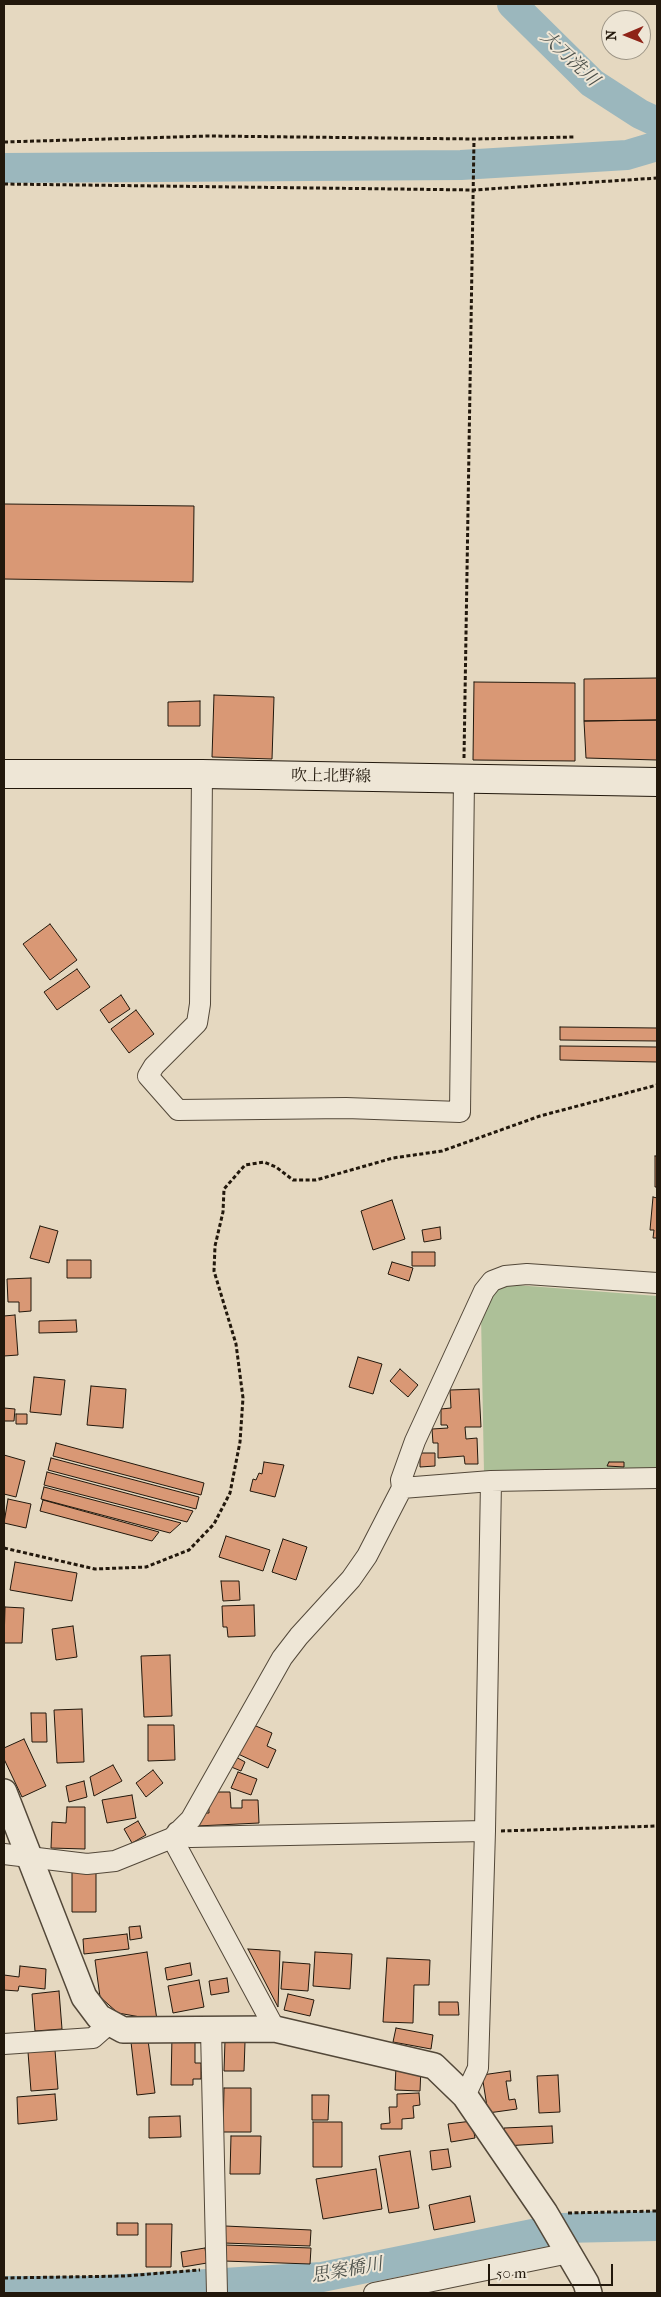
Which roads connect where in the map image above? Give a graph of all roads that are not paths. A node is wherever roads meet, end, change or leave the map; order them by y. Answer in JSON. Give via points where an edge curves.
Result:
{"nodes":[{"id":1,"x":4,"y":774,"type":"edge"},
{"id":2,"x":202,"y":774,"type":"junction"},
{"id":3,"x":464,"y":779,"type":"junction"},
{"id":4,"x":657,"y":782,"type":"edge"},
{"id":5,"x":657,"y":1283,"type":"edge"},
{"id":6,"x":657,"y":1478,"type":"edge"},
{"id":7,"x":491,"y":1481,"type":"junction"},
{"id":8,"x":402,"y":1488,"type":"junction"},
{"id":9,"x":4,"y":1792,"type":"edge"},
{"id":10,"x":485,"y":1831,"type":"junction"},
{"id":11,"x":175,"y":1835,"type":"junction"},
{"id":12,"x":4,"y":1854,"type":"edge"},
{"id":13,"x":29,"y":1857,"type":"junction"},
{"id":14,"x":110,"y":2023,"type":"junction"},
{"id":15,"x":275,"y":2029,"type":"junction"},
{"id":16,"x":211,"y":2030,"type":"junction"},
{"id":17,"x":4,"y":2044,"type":"edge"},
{"id":18,"x":465,"y":2096,"type":"junction"},
{"id":19,"x":569,"y":2253,"type":"junction"},
{"id":20,"x":407,"y":2290,"type":"edge"},
{"id":21,"x":217,"y":2293,"type":"edge"},
{"id":22,"x":374,"y":2293,"type":"edge"},
{"id":23,"x":588,"y":2293,"type":"edge"}],
"edges":[{"from":1,"to":2,"type":"main road","name":"吹上北野線"},
{"from":2,"to":3,"type":"main road","name":"吹上北野線"},
{"from":2,"to":3,"type":"street","via":[[200,1004],[197,1023],[148,1076],[178,1110],[346,1108],[460,1112]]},
{"from":3,"to":4,"type":"main road","name":"吹上北野線"},
{"from":5,"to":8,"type":"street","via":[[527,1274],[492,1281],[484,1291],[415,1441],[401,1480]]},
{"from":6,"to":7,"type":"street"},
{"from":7,"to":8,"type":"street"},
{"from":7,"to":10,"type":"street"},
{"from":8,"to":11,"type":"street","via":[[367,1556],[282,1658],[191,1819]]},
{"from":9,"to":13,"type":"street"},
{"from":10,"to":11,"type":"street"},
{"from":10,"to":18,"type":"street","via":[[478,2068]]},
{"from":11,"to":13,"type":"street","via":[[116,1861],[88,1864]]},
{"from":11,"to":15,"type":"street"},
{"from":12,"to":13,"type":"street"},
{"from":13,"to":14,"type":"street","via":[[84,1997],[99,2017]]},
{"from":14,"to":16,"type":"street","via":[[123,2030]]},
{"from":14,"to":17,"type":"street","via":[[93,2038]]},
{"from":15,"to":16,"type":"street"},
{"from":15,"to":18,"type":"street","via":[[434,2066]]},
{"from":16,"to":21,"type":"street"},
{"from":18,"to":19,"type":"street"},
{"from":19,"to":20,"type":"street"},
{"from":19,"to":23,"type":"street"},
{"from":20,"to":22,"type":"street"}]}
